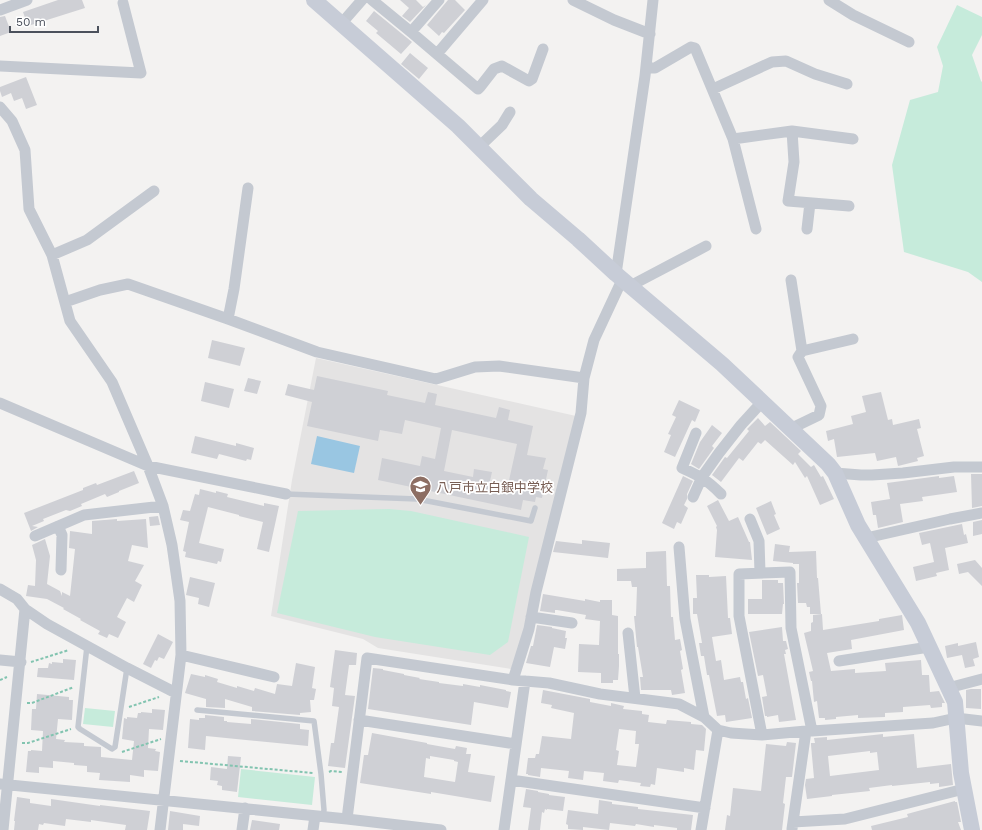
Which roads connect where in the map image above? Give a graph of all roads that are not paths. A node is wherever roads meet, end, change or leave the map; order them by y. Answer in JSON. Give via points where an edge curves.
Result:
{"nodes":[{"id":1,"x":26,"y":0,"type":"edge"},
{"id":2,"x":314,"y":0,"type":"edge"},
{"id":3,"x":362,"y":0,"type":"edge"},
{"id":4,"x":372,"y":0,"type":"edge"},
{"id":5,"x":439,"y":0,"type":"edge"},
{"id":6,"x":483,"y":0,"type":"edge"},
{"id":7,"x":572,"y":0,"type":"edge"},
{"id":8,"x":653,"y":0,"type":"edge"},
{"id":9,"x":829,"y":0,"type":"edge"},
{"id":10,"x":124,"y":3,"type":"dead end"},
{"id":11,"x":0,"y":10,"type":"edge"},
{"id":12,"x":341,"y":24,"type":"junction"},
{"id":13,"x":411,"y":32,"type":"junction"},
{"id":14,"x":650,"y":34,"type":"junction"},
{"id":15,"x":909,"y":42,"type":"dead end"},
{"id":16,"x":543,"y":49,"type":"dead end"},
{"id":17,"x":437,"y":54,"type":"junction"},
{"id":18,"x":0,"y":66,"type":"edge"},
{"id":19,"x":646,"y":68,"type":"junction"},
{"id":20,"x":846,"y":84,"type":"dead end"},
{"id":21,"x":713,"y":89,"type":"junction"},
{"id":22,"x":0,"y":107,"type":"edge"},
{"id":23,"x":510,"y":112,"type":"dead end"},
{"id":24,"x":792,"y":131,"type":"junction"},
{"id":25,"x":733,"y":139,"type":"junction"},
{"id":26,"x":853,"y":139,"type":"dead end"},
{"id":27,"x":479,"y":147,"type":"junction"},
{"id":28,"x":248,"y":188,"type":"dead end"},
{"id":29,"x":154,"y":191,"type":"dead end"},
{"id":30,"x":810,"y":203,"type":"junction"},
{"id":31,"x":849,"y":206,"type":"dead end"},
{"id":32,"x":756,"y":229,"type":"dead end"},
{"id":33,"x":807,"y":229,"type":"dead end"},
{"id":34,"x":706,"y":246,"type":"dead end"},
{"id":35,"x":52,"y":254,"type":"junction"},
{"id":36,"x":623,"y":280,"type":"junction"},
{"id":37,"x":791,"y":280,"type":"dead end"},
{"id":38,"x":65,"y":302,"type":"junction"},
{"id":39,"x":228,"y":319,"type":"junction"},
{"id":40,"x":854,"y":338,"type":"dead end"},
{"id":41,"x":802,"y":351,"type":"junction"},
{"id":42,"x":584,"y":378,"type":"junction"},
{"id":43,"x":762,"y":402,"type":"junction"},
{"id":44,"x":0,"y":403,"type":"edge"},
{"id":45,"x":790,"y":429,"type":"junction"},
{"id":46,"x":696,"y":433,"type":"dead end"},
{"id":47,"x":148,"y":466,"type":"junction"},
{"id":48,"x":982,"y":467,"type":"edge"},
{"id":49,"x":835,"y":473,"type":"junction"},
{"id":50,"x":702,"y":477,"type":"junction"},
{"id":51,"x":286,"y":494,"type":"joint"},
{"id":52,"x":721,"y":494,"type":"dead end"},
{"id":53,"x":693,"y":497,"type":"dead end"},
{"id":54,"x":163,"y":506,"type":"junction"},
{"id":55,"x":535,"y":508,"type":"dead end"},
{"id":56,"x":982,"y":513,"type":"edge"},
{"id":57,"x":750,"y":519,"type":"dead end"},
{"id":58,"x":58,"y":526,"type":"junction"},
{"id":59,"x":34,"y":536,"type":"dead end"},
{"id":60,"x":866,"y":538,"type":"junction"},
{"id":61,"x":679,"y":547,"type":"dead end"},
{"id":62,"x":61,"y":570,"type":"dead end"},
{"id":63,"x":760,"y":573,"type":"junction"},
{"id":64,"x":0,"y":590,"type":"edge"},
{"id":65,"x":26,"y":610,"type":"junction"},
{"id":66,"x":531,"y":618,"type":"junction"},
{"id":67,"x":572,"y":623,"type":"dead end"},
{"id":68,"x":628,"y":633,"type":"dead end"},
{"id":69,"x":86,"y":645,"type":"junction"},
{"id":70,"x":929,"y":647,"type":"junction"},
{"id":71,"x":181,"y":655,"type":"junction"},
{"id":72,"x":0,"y":660,"type":"edge"},
{"id":73,"x":839,"y":661,"type":"dead end"},
{"id":74,"x":24,"y":663,"type":"junction"},
{"id":75,"x":127,"y":668,"type":"junction"},
{"id":76,"x":274,"y":677,"type":"dead end"},
{"id":77,"x":982,"y":679,"type":"edge"},
{"id":78,"x":513,"y":680,"type":"junction"},
{"id":79,"x":525,"y":681,"type":"junction"},
{"id":80,"x":948,"y":688,"type":"junction"},
{"id":81,"x":175,"y":692,"type":"junction"},
{"id":82,"x":635,"y":698,"type":"junction"},
{"id":83,"x":197,"y":710,"type":"dead end"},
{"id":84,"x":704,"y":717,"type":"junction"},
{"id":85,"x":956,"y":718,"type":"junction"},
{"id":86,"x":359,"y":720,"type":"junction"},
{"id":87,"x":982,"y":721,"type":"edge"},
{"id":88,"x":718,"y":730,"type":"junction"},
{"id":89,"x":809,"y":731,"type":"junction"},
{"id":90,"x":762,"y":735,"type":"junction"},
{"id":91,"x":516,"y":744,"type":"junction"},
{"id":92,"x":511,"y":780,"type":"junction"},
{"id":93,"x":4,"y":785,"type":"edge"},
{"id":94,"x":964,"y":790,"type":"junction"},
{"id":95,"x":164,"y":801,"type":"junction"},
{"id":96,"x":245,"y":808,"type":"junction"},
{"id":97,"x":705,"y":808,"type":"junction"},
{"id":98,"x":319,"y":816,"type":"junction"},
{"id":99,"x":347,"y":819,"type":"junction"},
{"id":100,"x":793,"y":826,"type":"edge"},
{"id":101,"x":3,"y":830,"type":"edge"},
{"id":102,"x":160,"y":830,"type":"edge"},
{"id":103,"x":242,"y":830,"type":"edge"},
{"id":104,"x":313,"y":830,"type":"edge"},
{"id":105,"x":441,"y":830,"type":"edge"},
{"id":106,"x":504,"y":830,"type":"edge"},
{"id":107,"x":701,"y":830,"type":"edge"},
{"id":108,"x":972,"y":830,"type":"edge"}],
"edges":[{"from":1,"to":11,"type":"street"},
{"from":2,"to":12,"type":"street"},
{"from":3,"to":12,"type":"street"},
{"from":4,"to":13,"type":"street"},
{"from":5,"to":13,"type":"street"},
{"from":6,"to":17,"type":"street"},
{"from":7,"to":14,"type":"street"},
{"from":8,"to":14,"type":"street"},
{"from":9,"to":15,"type":"street","via":[[852,15]]},
{"from":10,"to":18,"type":"street","via":[[141,73]]},
{"from":12,"to":27,"type":"street"},
{"from":13,"to":17,"type":"street"},
{"from":14,"to":19,"type":"street"},
{"from":16,"to":17,"type":"street","via":[[532,79],[528,81],[502,66],[494,69],[478,89]]},
{"from":19,"to":21,"type":"street","via":[[655,68],[691,47],[696,48]]},
{"from":19,"to":36,"type":"street"},
{"from":20,"to":21,"type":"street","via":[[815,74],[786,60],[772,62]]},
{"from":21,"to":25,"type":"street"},
{"from":22,"to":35,"type":"street","via":[[12,121],[25,150],[29,209]]},
{"from":23,"to":27,"type":"street","via":[[502,125]]},
{"from":24,"to":25,"type":"street"},
{"from":24,"to":26,"type":"street"},
{"from":24,"to":30,"type":"street","via":[[794,162],[788,201]]},
{"from":25,"to":32,"type":"street"},
{"from":27,"to":36,"type":"street","via":[[531,199]]},
{"from":28,"to":39,"type":"street"},
{"from":29,"to":35,"type":"street","via":[[87,240]]},
{"from":30,"to":31,"type":"street"},
{"from":30,"to":33,"type":"street"},
{"from":34,"to":36,"type":"street"},
{"from":35,"to":38,"type":"street"},
{"from":36,"to":42,"type":"street","via":[[594,340]]},
{"from":36,"to":43,"type":"street","via":[[722,364]]},
{"from":37,"to":41,"type":"street"},
{"from":38,"to":39,"type":"street","via":[[128,284]]},
{"from":38,"to":47,"type":"street","via":[[70,321],[112,382]]},
{"from":39,"to":42,"type":"street","via":[[317,352],[436,379],[476,367],[499,366]]},
{"from":40,"to":41,"type":"street"},
{"from":41,"to":45,"type":"street","via":[[798,357],[821,406],[819,415]]},
{"from":42,"to":66,"type":"street","via":[[580,413]]},
{"from":43,"to":45,"type":"street"},
{"from":43,"to":50,"type":"street","via":[[727,442]]},
{"from":44,"to":47,"type":"street"},
{"from":45,"to":49,"type":"street"},
{"from":46,"to":50,"type":"street","via":[[682,468]]},
{"from":47,"to":51,"type":"street"},
{"from":47,"to":54,"type":"street"},
{"from":48,"to":49,"type":"street","via":[[954,467],[872,475]]},
{"from":49,"to":60,"type":"street"},
{"from":50,"to":52,"type":"street"},
{"from":50,"to":53,"type":"street"},
{"from":51,"to":55,"type":"lane","via":[[417,499],[531,521]]},
{"from":54,"to":58,"type":"street","via":[[84,515]]},
{"from":54,"to":71,"type":"street","via":[[180,601]]},
{"from":56,"to":60,"type":"street"},
{"from":57,"to":63,"type":"street","via":[[759,541]]},
{"from":58,"to":59,"type":"street"},
{"from":58,"to":62,"type":"street","via":[[62,535]]},
{"from":60,"to":70,"type":"street"},
{"from":61,"to":84,"type":"street","via":[[685,619]]},
{"from":63,"to":89,"type":"street","via":[[790,572],[791,628]]},
{"from":63,"to":90,"type":"street","via":[[739,574],[739,616]]},
{"from":64,"to":65,"type":"street","via":[[17,599]]},
{"from":65,"to":69,"type":"street"},
{"from":65,"to":74,"type":"street"},
{"from":66,"to":67,"type":"street"},
{"from":66,"to":78,"type":"street"},
{"from":68,"to":82,"type":"street"},
{"from":69,"to":75,"type":"street"},
{"from":69,"to":75,"type":"lane","via":[[78,727],[112,749],[115,747]]},
{"from":70,"to":73,"type":"street"},
{"from":70,"to":80,"type":"street"},
{"from":71,"to":76,"type":"street"},
{"from":71,"to":81,"type":"street"},
{"from":72,"to":74,"type":"street"},
{"from":74,"to":93,"type":"street"},
{"from":75,"to":81,"type":"street"},
{"from":77,"to":80,"type":"street"},
{"from":78,"to":79,"type":"street"},
{"from":78,"to":86,"type":"street","via":[[367,658]]},
{"from":79,"to":82,"type":"street"},
{"from":79,"to":91,"type":"street"},
{"from":80,"to":85,"type":"street","via":[[955,702]]},
{"from":81,"to":95,"type":"street"},
{"from":82,"to":84,"type":"street","via":[[679,704]]},
{"from":83,"to":98,"type":"lane","via":[[314,722],[324,810]]},
{"from":84,"to":88,"type":"street"},
{"from":85,"to":87,"type":"street"},
{"from":85,"to":89,"type":"street","via":[[933,723]]},
{"from":85,"to":94,"type":"street"},
{"from":86,"to":91,"type":"street"},
{"from":86,"to":99,"type":"street"},
{"from":88,"to":90,"type":"street"},
{"from":88,"to":97,"type":"street"},
{"from":89,"to":90,"type":"street"},
{"from":89,"to":100,"type":"street"},
{"from":91,"to":92,"type":"street"},
{"from":92,"to":97,"type":"street"},
{"from":92,"to":106,"type":"street"},
{"from":93,"to":95,"type":"street"},
{"from":93,"to":101,"type":"street"},
{"from":94,"to":100,"type":"street","via":[[845,819]]},
{"from":94,"to":108,"type":"street"},
{"from":95,"to":96,"type":"street"},
{"from":95,"to":102,"type":"street"},
{"from":96,"to":98,"type":"street"},
{"from":96,"to":103,"type":"street"},
{"from":97,"to":107,"type":"street"},
{"from":98,"to":99,"type":"street"},
{"from":98,"to":104,"type":"street"},
{"from":99,"to":105,"type":"street"}]}
